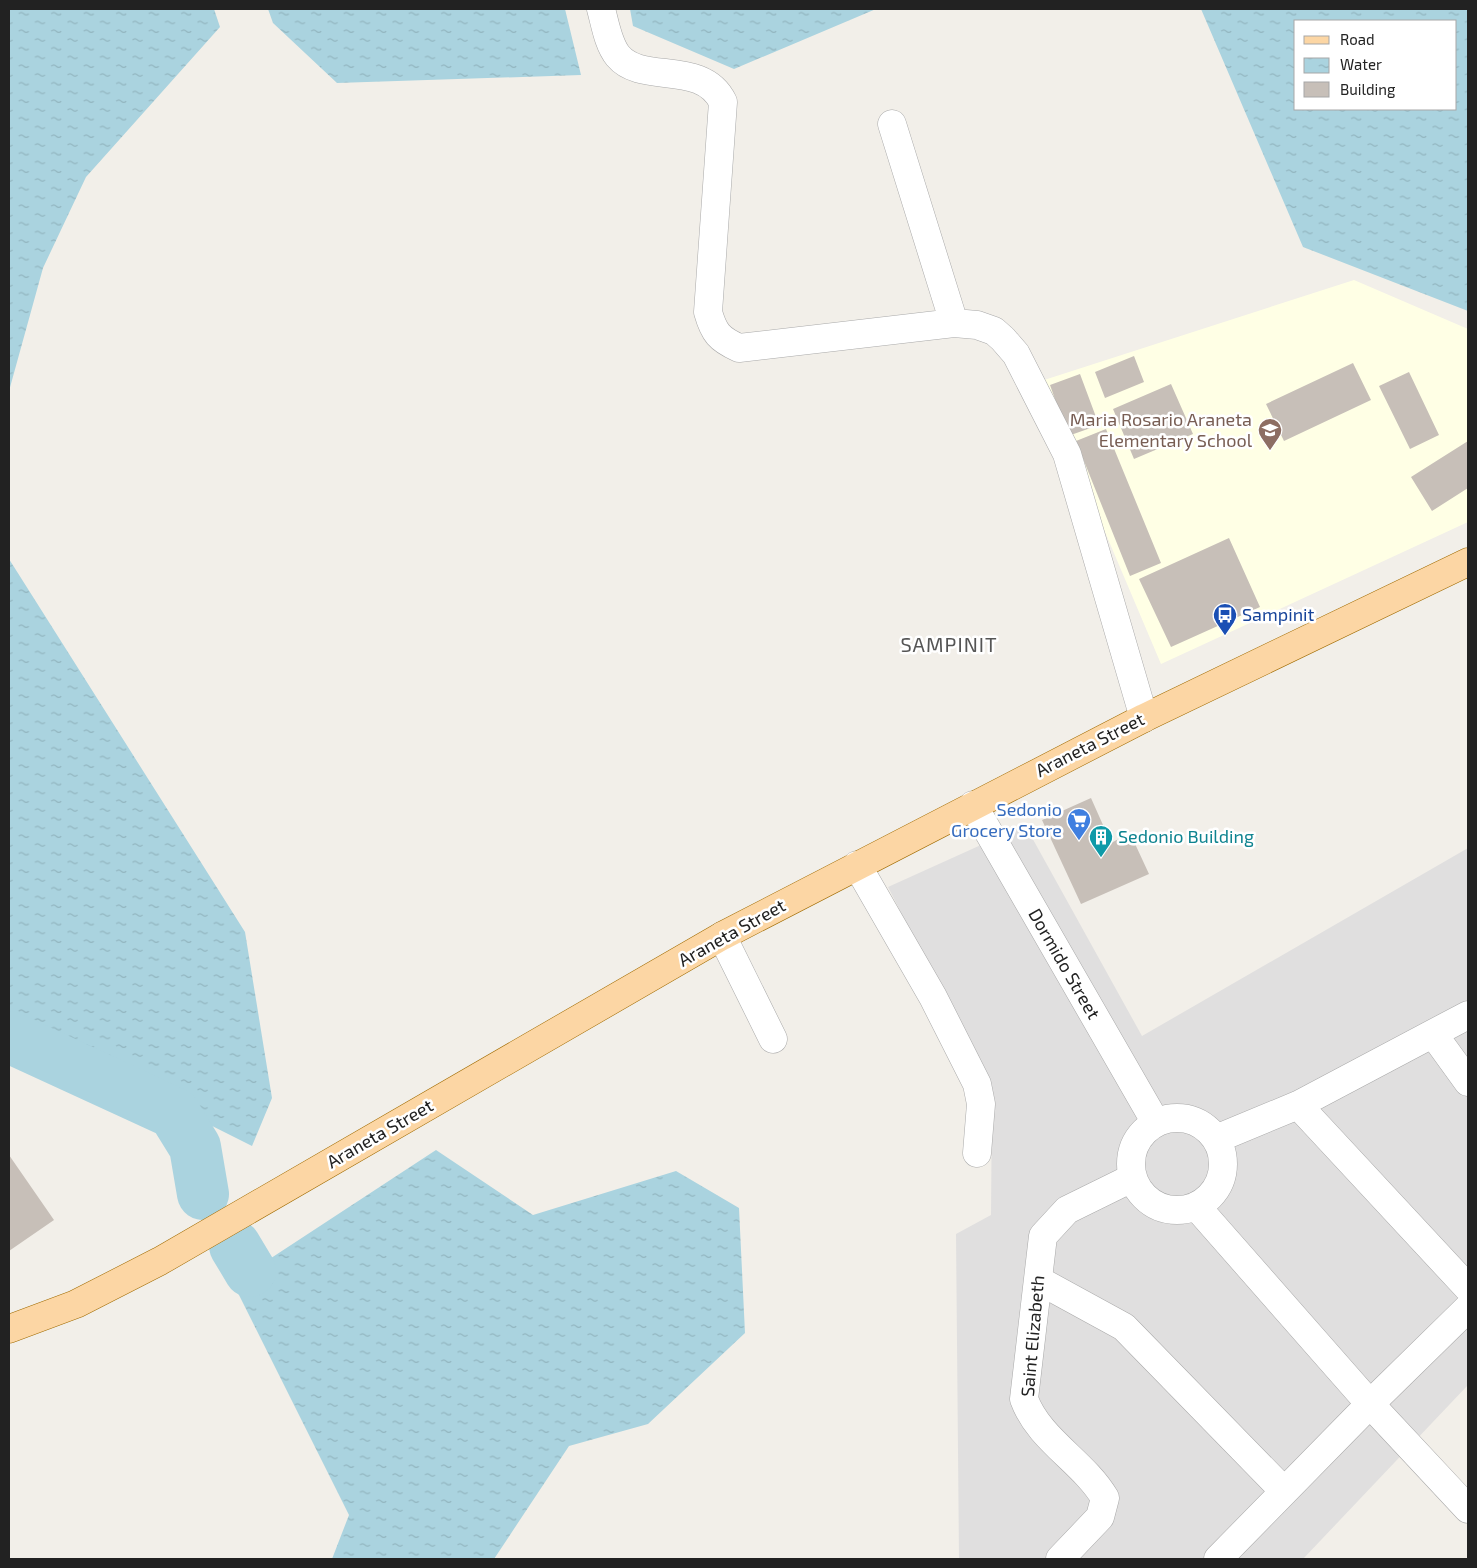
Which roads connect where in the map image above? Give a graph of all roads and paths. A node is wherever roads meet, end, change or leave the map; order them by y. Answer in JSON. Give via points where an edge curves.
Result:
{"nodes":[{"id":1,"x":601,"y":9,"type":"edge"},
{"id":2,"x":892,"y":124,"type":"dead end"},
{"id":3,"x":954,"y":323,"type":"junction"},
{"id":4,"x":1468,"y":562,"type":"edge"},
{"id":5,"x":1144,"y":718,"type":"junction"},
{"id":6,"x":973,"y":805,"type":"junction"},
{"id":7,"x":857,"y":865,"type":"junction"},
{"id":8,"x":722,"y":936,"type":"junction"},
{"id":9,"x":1468,"y":1015,"type":"edge"},
{"id":10,"x":1434,"y":1035,"type":"junction"},
{"id":11,"x":773,"y":1038,"type":"dead end"},
{"id":12,"x":1468,"y":1082,"type":"edge"},
{"id":13,"x":1298,"y":1105,"type":"junction"},
{"id":14,"x":1156,"y":1123,"type":"junction"},
{"id":15,"x":1216,"y":1139,"type":"junction"},
{"id":16,"x":977,"y":1153,"type":"dead end"},
{"id":17,"x":1132,"y":1178,"type":"junction"},
{"id":18,"x":1196,"y":1206,"type":"junction"},
{"id":19,"x":1038,"y":1280,"type":"junction"},
{"id":20,"x":1468,"y":1288,"type":"edge"},
{"id":21,"x":1468,"y":1308,"type":"edge"},
{"id":22,"x":9,"y":1329,"type":"edge"},
{"id":23,"x":1370,"y":1404,"type":"junction"},
{"id":24,"x":1284,"y":1491,"type":"junction"},
{"id":25,"x":1468,"y":1509,"type":"edge"},
{"id":26,"x":1060,"y":1559,"type":"edge"},
{"id":27,"x":1218,"y":1559,"type":"edge"}],
"edges":[{"from":1,"to":3,"type":"street","via":[[618,56],[629,64],[646,69],[702,80],[712,86],[723,102],[708,312],[713,328],[723,341],[739,348]]},
{"from":2,"to":3,"type":"street"},
{"from":3,"to":5,"type":"street","via":[[994,330],[1004,339],[1016,354],[1068,454]]},
{"from":4,"to":5,"type":"main road","name":"Araneta Street"},
{"from":5,"to":6,"type":"main road","name":"Araneta Street"},
{"from":6,"to":7,"type":"main road","name":"Araneta Street"},
{"from":6,"to":14,"type":"street","name":"Dormido Street"},
{"from":7,"to":8,"type":"main road","name":"Araneta Street"},
{"from":7,"to":16,"type":"street","via":[[933,997],[978,1084],[981,1104]]},
{"from":8,"to":11,"type":"street"},
{"from":8,"to":22,"type":"main road","name":"Araneta Street","via":[[160,1261],[76,1304]]},
{"from":9,"to":10,"type":"street"},
{"from":10,"to":12,"type":"street"},
{"from":10,"to":13,"type":"street"},
{"from":13,"to":15,"type":"street"},
{"from":13,"to":20,"type":"street"},
{"from":14,"to":15,"type":"street","via":[[1172,1118],[1189,1120],[1204,1127]]},
{"from":14,"to":17,"type":"street","via":[[1139,1137],[1130,1156]]},
{"from":15,"to":18,"type":"street","via":[[1222,1158],[1222,1177],[1212,1195]]},
{"from":17,"to":18,"type":"street","via":[[1142,1195],[1158,1206],[1177,1211]]},
{"from":17,"to":19,"type":"street","name":"Saint Elizabeth","via":[[1066,1210],[1043,1236]]},
{"from":18,"to":23,"type":"street"},
{"from":19,"to":24,"type":"street","via":[[1124,1327]]},
{"from":19,"to":26,"type":"street","name":"Saint Elizabeth","via":[[1024,1399],[1034,1420],[1097,1485],[1104,1498],[1100,1518]]},
{"from":21,"to":23,"type":"street"},
{"from":23,"to":24,"type":"street"},
{"from":23,"to":25,"type":"street"},
{"from":24,"to":27,"type":"street"}]}
